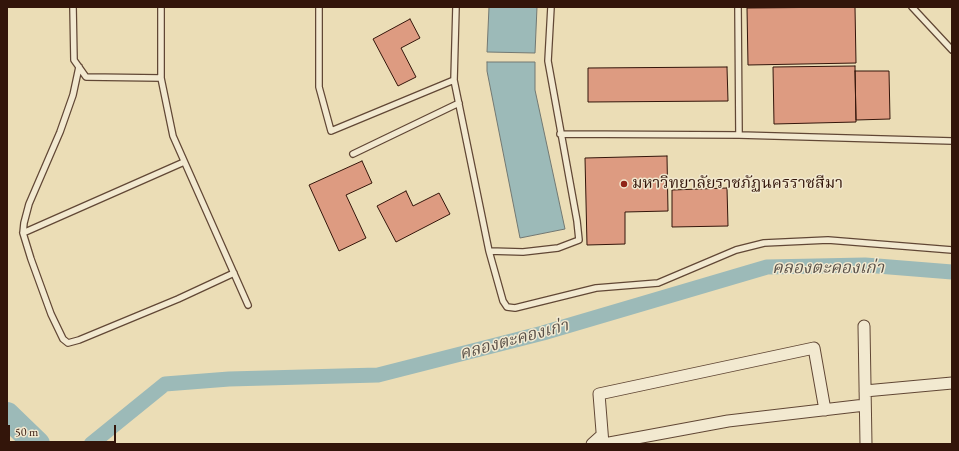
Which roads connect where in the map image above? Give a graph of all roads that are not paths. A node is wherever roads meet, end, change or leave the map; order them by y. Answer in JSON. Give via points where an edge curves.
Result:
{"nodes":[{"id":1,"x":73,"y":7,"type":"edge"},
{"id":2,"x":161,"y":7,"type":"edge"},
{"id":3,"x":319,"y":7,"type":"edge"},
{"id":4,"x":456,"y":7,"type":"edge"},
{"id":5,"x":551,"y":7,"type":"edge"},
{"id":6,"x":738,"y":7,"type":"edge"},
{"id":7,"x":912,"y":7,"type":"edge"},
{"id":8,"x":952,"y":50,"type":"edge"},
{"id":9,"x":79,"y":67,"type":"junction"},
{"id":10,"x":161,"y":78,"type":"junction"},
{"id":11,"x":454,"y":80,"type":"junction"},
{"id":12,"x":459,"y":103,"type":"junction"},
{"id":13,"x":560,"y":134,"type":"junction"},
{"id":14,"x":739,"y":135,"type":"junction"},
{"id":15,"x":952,"y":141,"type":"edge"},
{"id":16,"x":353,"y":154,"type":"dead end"},
{"id":17,"x":184,"y":162,"type":"junction"},
{"id":18,"x":24,"y":233,"type":"junction"},
{"id":19,"x":952,"y":250,"type":"edge"},
{"id":20,"x":489,"y":251,"type":"junction"},
{"id":21,"x":234,"y":274,"type":"junction"},
{"id":22,"x":248,"y":305,"type":"dead end"},
{"id":23,"x":864,"y":326,"type":"dead end"},
{"id":24,"x":952,"y":382,"type":"edge"},
{"id":25,"x":865,"y":391,"type":"junction"},
{"id":26,"x":865,"y":405,"type":"junction"},
{"id":27,"x":825,"y":410,"type":"junction"},
{"id":28,"x":603,"y":441,"type":"edge"},
{"id":29,"x":592,"y":444,"type":"edge"},
{"id":30,"x":866,"y":444,"type":"edge"}],
"edges":[{"from":1,"to":9,"type":"lane","via":[[74,60]]},
{"from":2,"to":10,"type":"lane"},
{"from":3,"to":11,"type":"lane","via":[[319,87],[331,131]]},
{"from":4,"to":11,"type":"lane"},
{"from":5,"to":13,"type":"lane","via":[[548,61]]},
{"from":6,"to":14,"type":"lane"},
{"from":7,"to":8,"type":"lane"},
{"from":9,"to":10,"type":"lane","via":[[86,77]]},
{"from":9,"to":18,"type":"lane","via":[[73,95],[60,132],[29,204]]},
{"from":10,"to":17,"type":"lane","via":[[173,136]]},
{"from":11,"to":12,"type":"lane"},
{"from":12,"to":16,"type":"lane"},
{"from":12,"to":20,"type":"lane"},
{"from":13,"to":14,"type":"lane"},
{"from":13,"to":20,"type":"lane","via":[[579,240],[558,248],[537,251]]},
{"from":14,"to":15,"type":"lane"},
{"from":17,"to":18,"type":"lane"},
{"from":17,"to":21,"type":"lane"},
{"from":18,"to":21,"type":"lane","via":[[51,314],[63,339],[68,342],[79,340]]},
{"from":19,"to":20,"type":"lane","via":[[828,240],[764,243],[736,250],[658,283],[596,288],[515,308],[507,307],[503,302]]},
{"from":21,"to":22,"type":"lane"},
{"from":23,"to":25,"type":"street"},
{"from":24,"to":25,"type":"street"},
{"from":25,"to":26,"type":"street"},
{"from":26,"to":27,"type":"street"},
{"from":26,"to":30,"type":"street"},
{"from":27,"to":28,"type":"street","via":[[728,421]]},
{"from":27,"to":28,"type":"street","via":[[814,348],[599,394]]},
{"from":28,"to":29,"type":"street"}]}
